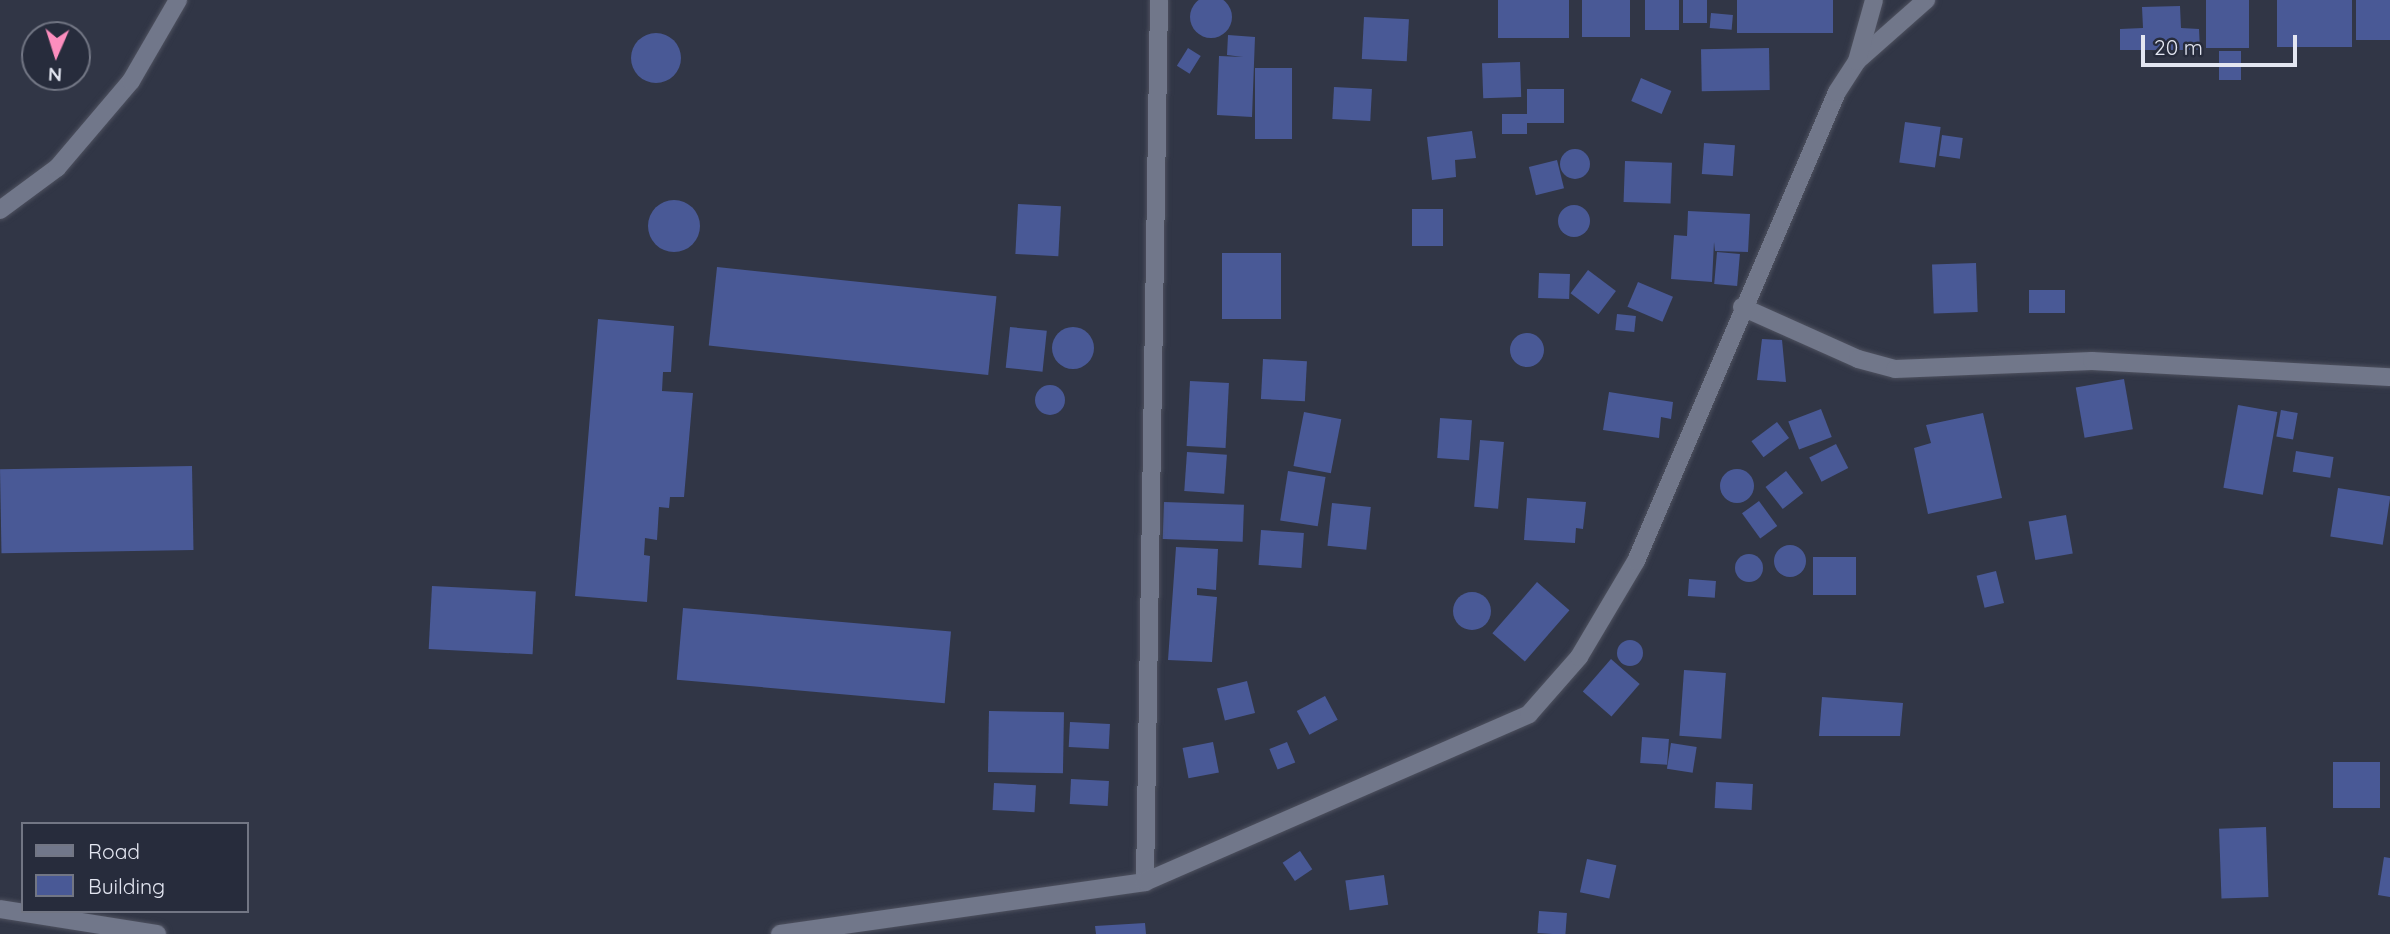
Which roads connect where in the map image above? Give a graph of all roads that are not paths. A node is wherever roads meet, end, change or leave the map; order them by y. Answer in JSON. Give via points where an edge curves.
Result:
{"nodes":[{"id":1,"x":178,"y":0,"type":"edge"},
{"id":2,"x":1159,"y":0,"type":"edge"},
{"id":3,"x":1874,"y":0,"type":"edge"},
{"id":4,"x":1926,"y":0,"type":"edge"},
{"id":5,"x":1857,"y":61,"type":"junction"},
{"id":6,"x":0,"y":210,"type":"edge"},
{"id":7,"x":1742,"y":307,"type":"junction"},
{"id":8,"x":2390,"y":377,"type":"edge"},
{"id":9,"x":1145,"y":882,"type":"junction"},
{"id":10,"x":0,"y":909,"type":"edge"},
{"id":11,"x":21,"y":912,"type":"edge"},
{"id":12,"x":25,"y":913,"type":"edge"},
{"id":13,"x":157,"y":934,"type":"edge"},
{"id":14,"x":780,"y":934,"type":"edge"}],
"edges":[{"from":1,"to":6,"type":"street","via":[[123,90],[57,168]]},
{"from":2,"to":9,"type":"street"},
{"from":3,"to":5,"type":"street"},
{"from":4,"to":5,"type":"street"},
{"from":5,"to":7,"type":"street","via":[[1837,92]]},
{"from":7,"to":8,"type":"street","via":[[1858,359],[1895,369],[2092,361]]},
{"from":7,"to":9,"type":"street","via":[[1610,611],[1579,657],[1529,714]]},
{"from":9,"to":14,"type":"street"},
{"from":10,"to":11,"type":"street"},
{"from":12,"to":13,"type":"street"}]}
